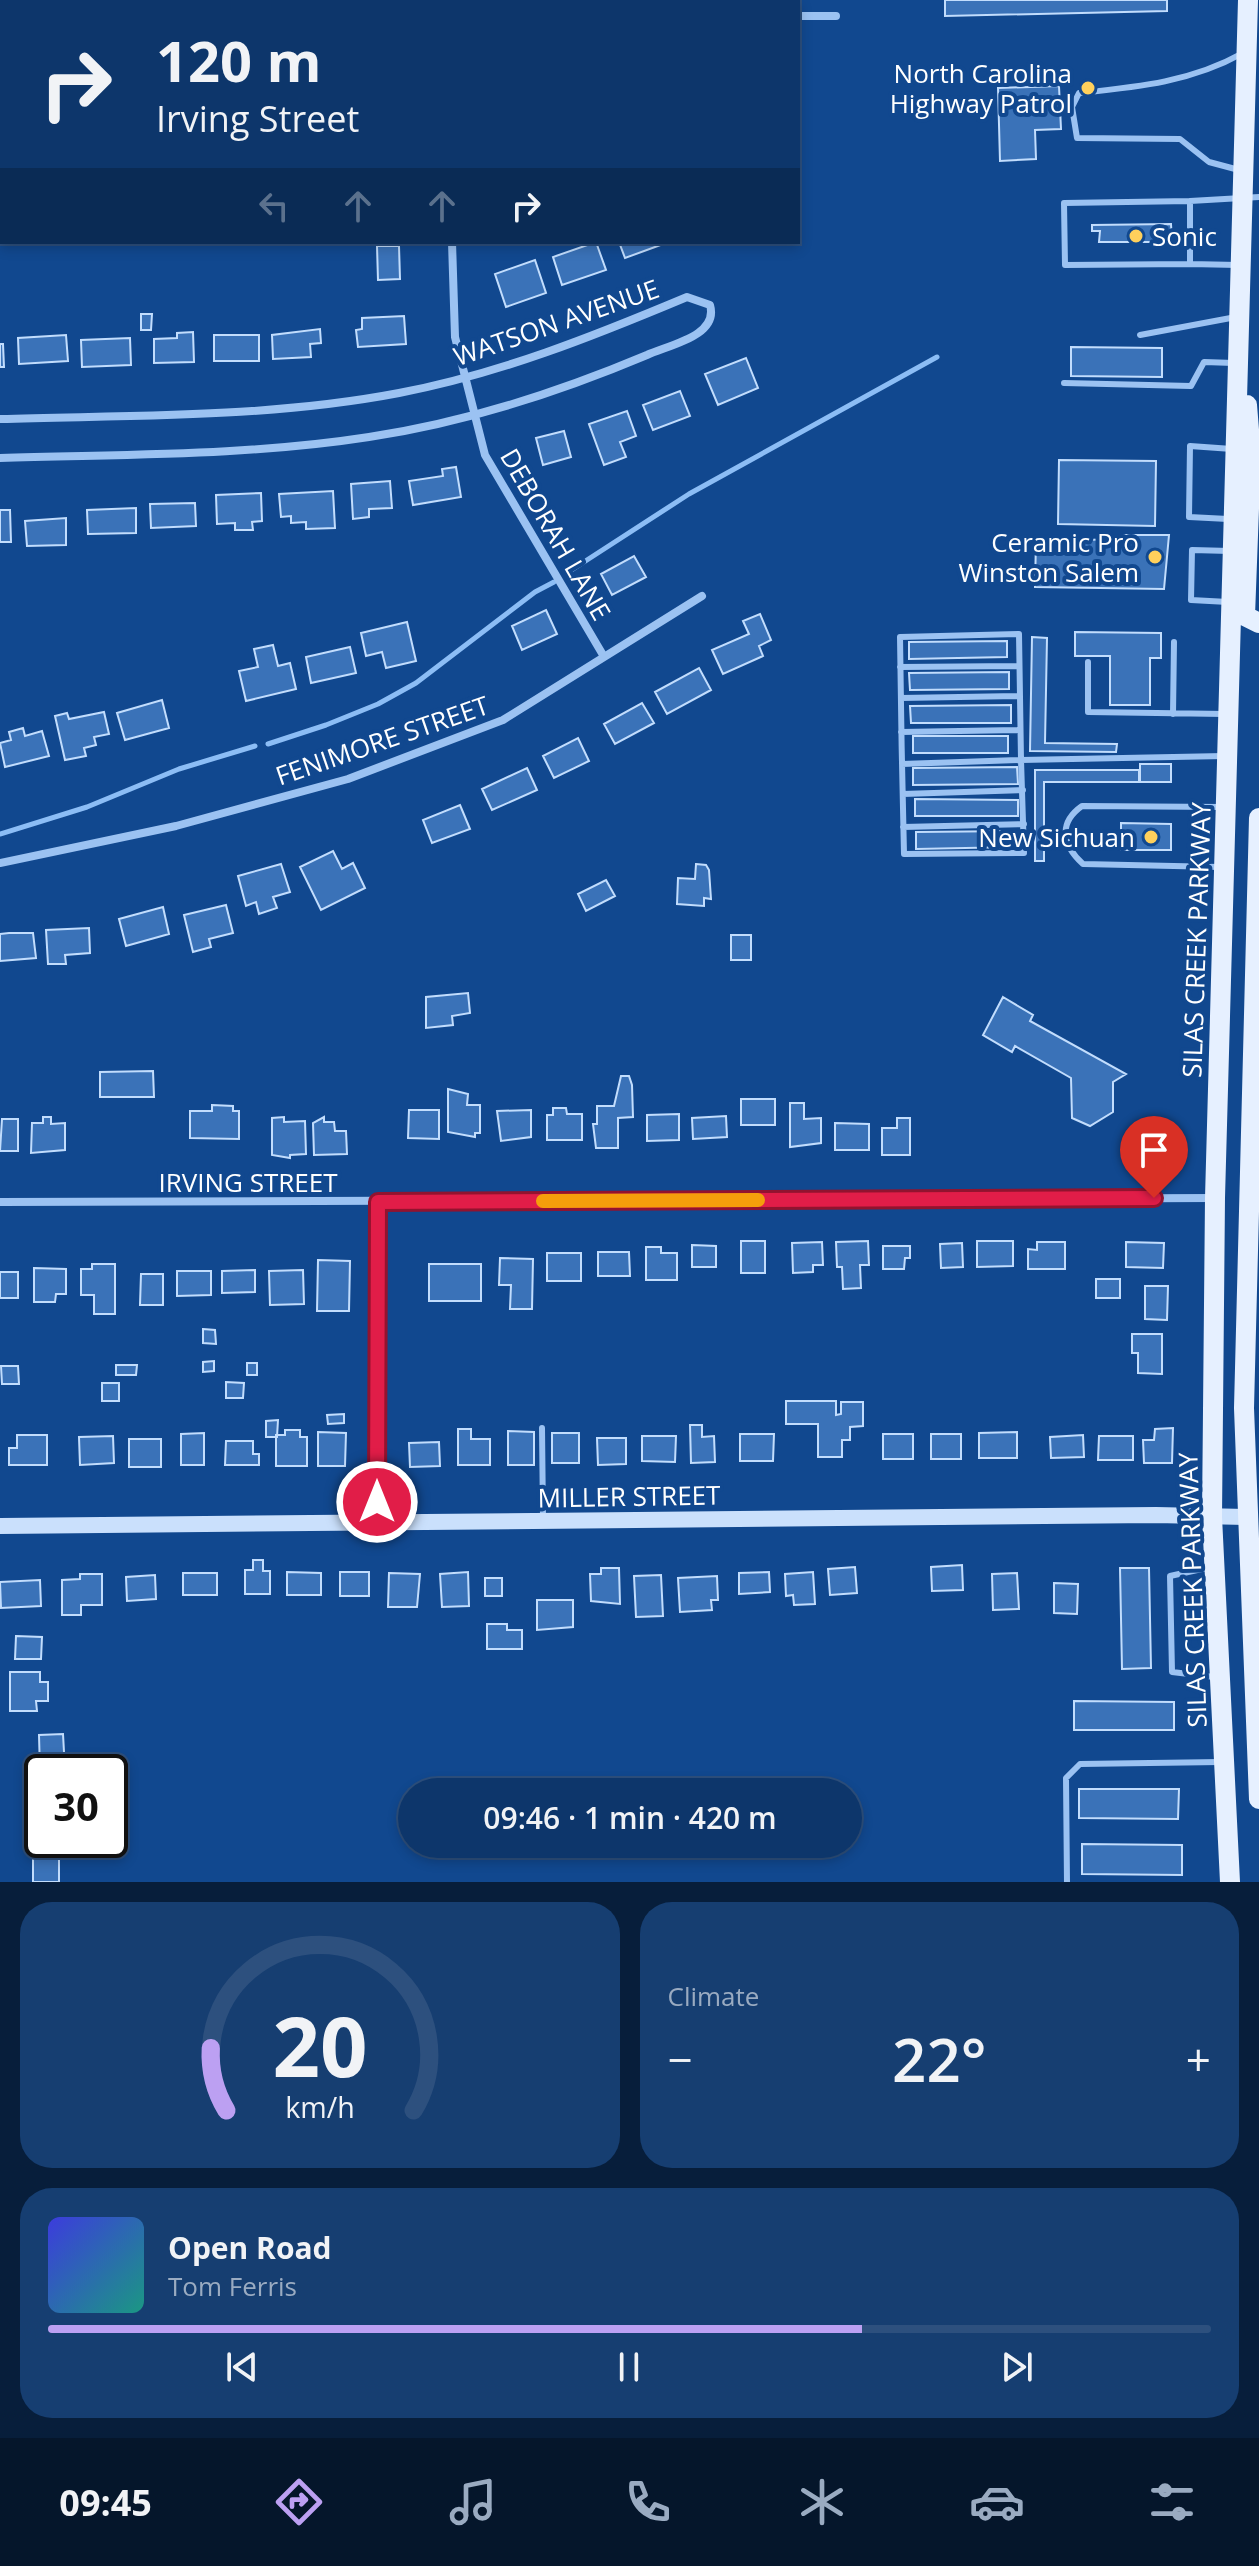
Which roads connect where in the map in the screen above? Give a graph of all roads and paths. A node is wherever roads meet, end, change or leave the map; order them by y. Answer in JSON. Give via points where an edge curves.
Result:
{"nodes":[{"id":1,"x":1248,"y":0,"type":"edge"},
{"id":2,"x":800,"y":16,"type":"edge"},
{"id":3,"x":836,"y":16,"type":"dead end"},
{"id":4,"x":1247,"y":51,"type":"junction"},
{"id":5,"x":1243,"y":171,"type":"junction"},
{"id":6,"x":1251,"y":198,"type":"edge"},
{"id":7,"x":1190,"y":201,"type":"junction"},
{"id":8,"x":452,"y":244,"type":"edge"},
{"id":9,"x":1190,"y":264,"type":"junction"},
{"id":10,"x":1241,"y":265,"type":"junction"},
{"id":11,"x":1239,"y":317,"type":"junction"},
{"id":12,"x":1140,"y":335,"type":"dead end"},
{"id":13,"x":1238,"y":373,"type":"junction"},
{"id":14,"x":465,"y":377,"type":"junction"},
{"id":15,"x":1064,"y":383,"type":"dead end"},
{"id":16,"x":475,"y":414,"type":"junction"},
{"id":17,"x":0,"y":419,"type":"edge"},
{"id":18,"x":1236,"y":449,"type":"junction"},
{"id":19,"x":0,"y":458,"type":"edge"},
{"id":20,"x":1234,"y":519,"type":"junction"},
{"id":21,"x":1233,"y":551,"type":"junction"},
{"id":22,"x":702,"y":596,"type":"dead end"},
{"id":23,"x":1232,"y":602,"type":"junction"},
{"id":24,"x":1259,"y":623,"type":"edge"},
{"id":25,"x":1174,"y":642,"type":"dead end"},
{"id":26,"x":603,"y":655,"type":"junction"},
{"id":27,"x":1088,"y":662,"type":"dead end"},
{"id":28,"x":1019,"y":666,"type":"junction"},
{"id":29,"x":900,"y":667,"type":"junction"},
{"id":30,"x":1020,"y":696,"type":"junction"},
{"id":31,"x":901,"y":698,"type":"junction"},
{"id":32,"x":1173,"y":714,"type":"junction"},
{"id":33,"x":1228,"y":715,"type":"junction"},
{"id":34,"x":1020,"y":730,"type":"junction"},
{"id":35,"x":901,"y":732,"type":"junction"},
{"id":36,"x":1227,"y":756,"type":"junction"},
{"id":37,"x":1021,"y":760,"type":"junction"},
{"id":38,"x":902,"y":764,"type":"junction"},
{"id":39,"x":1023,"y":790,"type":"junction"},
{"id":40,"x":903,"y":794,"type":"junction"},
{"id":41,"x":1226,"y":807,"type":"junction"},
{"id":42,"x":1259,"y":818,"type":"edge"},
{"id":43,"x":1024,"y":824,"type":"junction"},
{"id":44,"x":903,"y":827,"type":"junction"},
{"id":45,"x":0,"y":863,"type":"edge"},
{"id":46,"x":1224,"y":867,"type":"junction"},
{"id":47,"x":1258,"y":876,"type":"edge"},
{"id":48,"x":1215,"y":1198,"type":"junction"},
{"id":49,"x":0,"y":1202,"type":"edge"},
{"id":50,"x":378,"y":1202,"type":"junction"},
{"id":51,"x":542,"y":1428,"type":"dead end"},
{"id":52,"x":1212,"y":1517,"type":"junction"},
{"id":53,"x":1253,"y":1517,"type":"edge"},
{"id":54,"x":543,"y":1521,"type":"junction"},
{"id":55,"x":377,"y":1523,"type":"junction"},
{"id":56,"x":0,"y":1526,"type":"edge"},
{"id":57,"x":1215,"y":1567,"type":"junction"},
{"id":58,"x":1220,"y":1678,"type":"junction"},
{"id":59,"x":1224,"y":1762,"type":"junction"},
{"id":60,"x":1259,"y":1799,"type":"edge"},
{"id":61,"x":1067,"y":1882,"type":"edge"},
{"id":62,"x":1230,"y":1882,"type":"edge"}],
"edges":[{"from":1,"to":4,"type":"main road","name":"SILAS CREEK PARKWAY"},
{"from":2,"to":3,"type":"street"},
{"from":4,"to":5,"type":"main road","name":"SILAS CREEK PARKWAY"},
{"from":4,"to":5,"type":"lane","via":[[1209,72],[1079,93],[1072,107],[1077,138],[1180,139],[1209,162]]},
{"from":5,"to":6,"type":"main road","name":"SILAS CREEK PARKWAY"},
{"from":6,"to":7,"type":"lane"},
{"from":6,"to":10,"type":"main road","name":"SILAS CREEK PARKWAY"},
{"from":7,"to":9,"type":"lane"},
{"from":7,"to":9,"type":"lane","via":[[1064,203],[1065,265]]},
{"from":8,"to":14,"type":"street","name":"DEBORAH LANE","via":[[455,337]]},
{"from":9,"to":10,"type":"lane"},
{"from":10,"to":11,"type":"main road","name":"SILAS CREEK PARKWAY"},
{"from":11,"to":12,"type":"lane"},
{"from":11,"to":13,"type":"main road","name":"SILAS CREEK PARKWAY"},
{"from":13,"to":15,"type":"lane","via":[[1204,362],[1191,386]]},
{"from":13,"to":18,"type":"main road","name":"SILAS CREEK PARKWAY"},
{"from":13,"to":24,"type":"main road","via":[[1250,411],[1245,613]]},
{"from":14,"to":16,"type":"street","name":"DEBORAH LANE"},
{"from":14,"to":16,"type":"street","name":"WATSON AVENUE","via":[[561,348],[687,297],[710,305],[713,315],[708,327],[599,375]]},
{"from":14,"to":17,"type":"street","name":"WATSON AVENUE","via":[[311,406]]},
{"from":16,"to":19,"type":"street","name":"WATSON AVENUE","via":[[371,437],[292,447]]},
{"from":16,"to":26,"type":"street","name":"DEBORAH LANE","via":[[485,455]]},
{"from":18,"to":20,"type":"main road","name":"SILAS CREEK PARKWAY"},
{"from":18,"to":20,"type":"lane","via":[[1190,446],[1189,517]]},
{"from":20,"to":21,"type":"main road","name":"SILAS CREEK PARKWAY"},
{"from":21,"to":23,"type":"main road","name":"SILAS CREEK PARKWAY"},
{"from":21,"to":23,"type":"lane","via":[[1192,550],[1191,600]]},
{"from":22,"to":26,"type":"street","name":"FENIMORE STREET"},
{"from":23,"to":33,"type":"main road","name":"SILAS CREEK PARKWAY"},
{"from":25,"to":32,"type":"lane"},
{"from":26,"to":45,"type":"street","name":"FENIMORE STREET","via":[[503,720],[348,779],[176,826]]},
{"from":27,"to":32,"type":"lane","via":[[1088,712]]},
{"from":28,"to":29,"type":"lane"},
{"from":28,"to":29,"type":"lane","via":[[1019,634],[900,637]]},
{"from":28,"to":30,"type":"lane"},
{"from":29,"to":31,"type":"lane"},
{"from":30,"to":31,"type":"lane"},
{"from":30,"to":34,"type":"lane"},
{"from":31,"to":35,"type":"lane"},
{"from":32,"to":33,"type":"lane"},
{"from":33,"to":36,"type":"main road","name":"SILAS CREEK PARKWAY"},
{"from":34,"to":35,"type":"lane"},
{"from":34,"to":37,"type":"lane"},
{"from":35,"to":38,"type":"lane"},
{"from":36,"to":37,"type":"lane"},
{"from":36,"to":41,"type":"main road","name":"SILAS CREEK PARKWAY"},
{"from":37,"to":38,"type":"lane"},
{"from":37,"to":39,"type":"lane"},
{"from":38,"to":40,"type":"lane"},
{"from":39,"to":40,"type":"lane"},
{"from":39,"to":43,"type":"lane"},
{"from":40,"to":44,"type":"lane"},
{"from":41,"to":46,"type":"main road","name":"SILAS CREEK PARKWAY"},
{"from":41,"to":46,"type":"lane","via":[[1082,806],[1069,815],[1064,832],[1069,851],[1083,864]]},
{"from":42,"to":47,"type":"main road"},
{"from":43,"to":44,"type":"lane"},
{"from":43,"to":44,"type":"lane","via":[[1024,853],[904,854]]},
{"from":46,"to":48,"type":"main road","name":"SILAS CREEK PARKWAY"},
{"from":47,"to":53,"type":"main road","via":[[1246,1302]]},
{"from":48,"to":50,"type":"street","name":"IRVING STREET"},
{"from":48,"to":52,"type":"main road","name":"SILAS CREEK PARKWAY"},
{"from":49,"to":50,"type":"street","name":"IRVING STREET"},
{"from":50,"to":55,"type":"street"},
{"from":51,"to":54,"type":"lane"},
{"from":52,"to":53,"type":"main road","name":"MILLER STREET"},
{"from":52,"to":54,"type":"main road","name":"MILLER STREET"},
{"from":52,"to":57,"type":"main road","name":"SILAS CREEK PARKWAY"},
{"from":53,"to":60,"type":"main road"},
{"from":54,"to":55,"type":"main road","name":"MILLER STREET"},
{"from":55,"to":56,"type":"main road","name":"MILLER STREET"},
{"from":57,"to":58,"type":"main road","name":"SILAS CREEK PARKWAY"},
{"from":57,"to":58,"type":"lane","via":[[1170,1576],[1172,1672]]},
{"from":58,"to":59,"type":"main road","name":"SILAS CREEK PARKWAY"},
{"from":59,"to":61,"type":"lane","via":[[1080,1764],[1066,1778]]},
{"from":59,"to":62,"type":"main road","name":"SILAS CREEK PARKWAY"}]}
